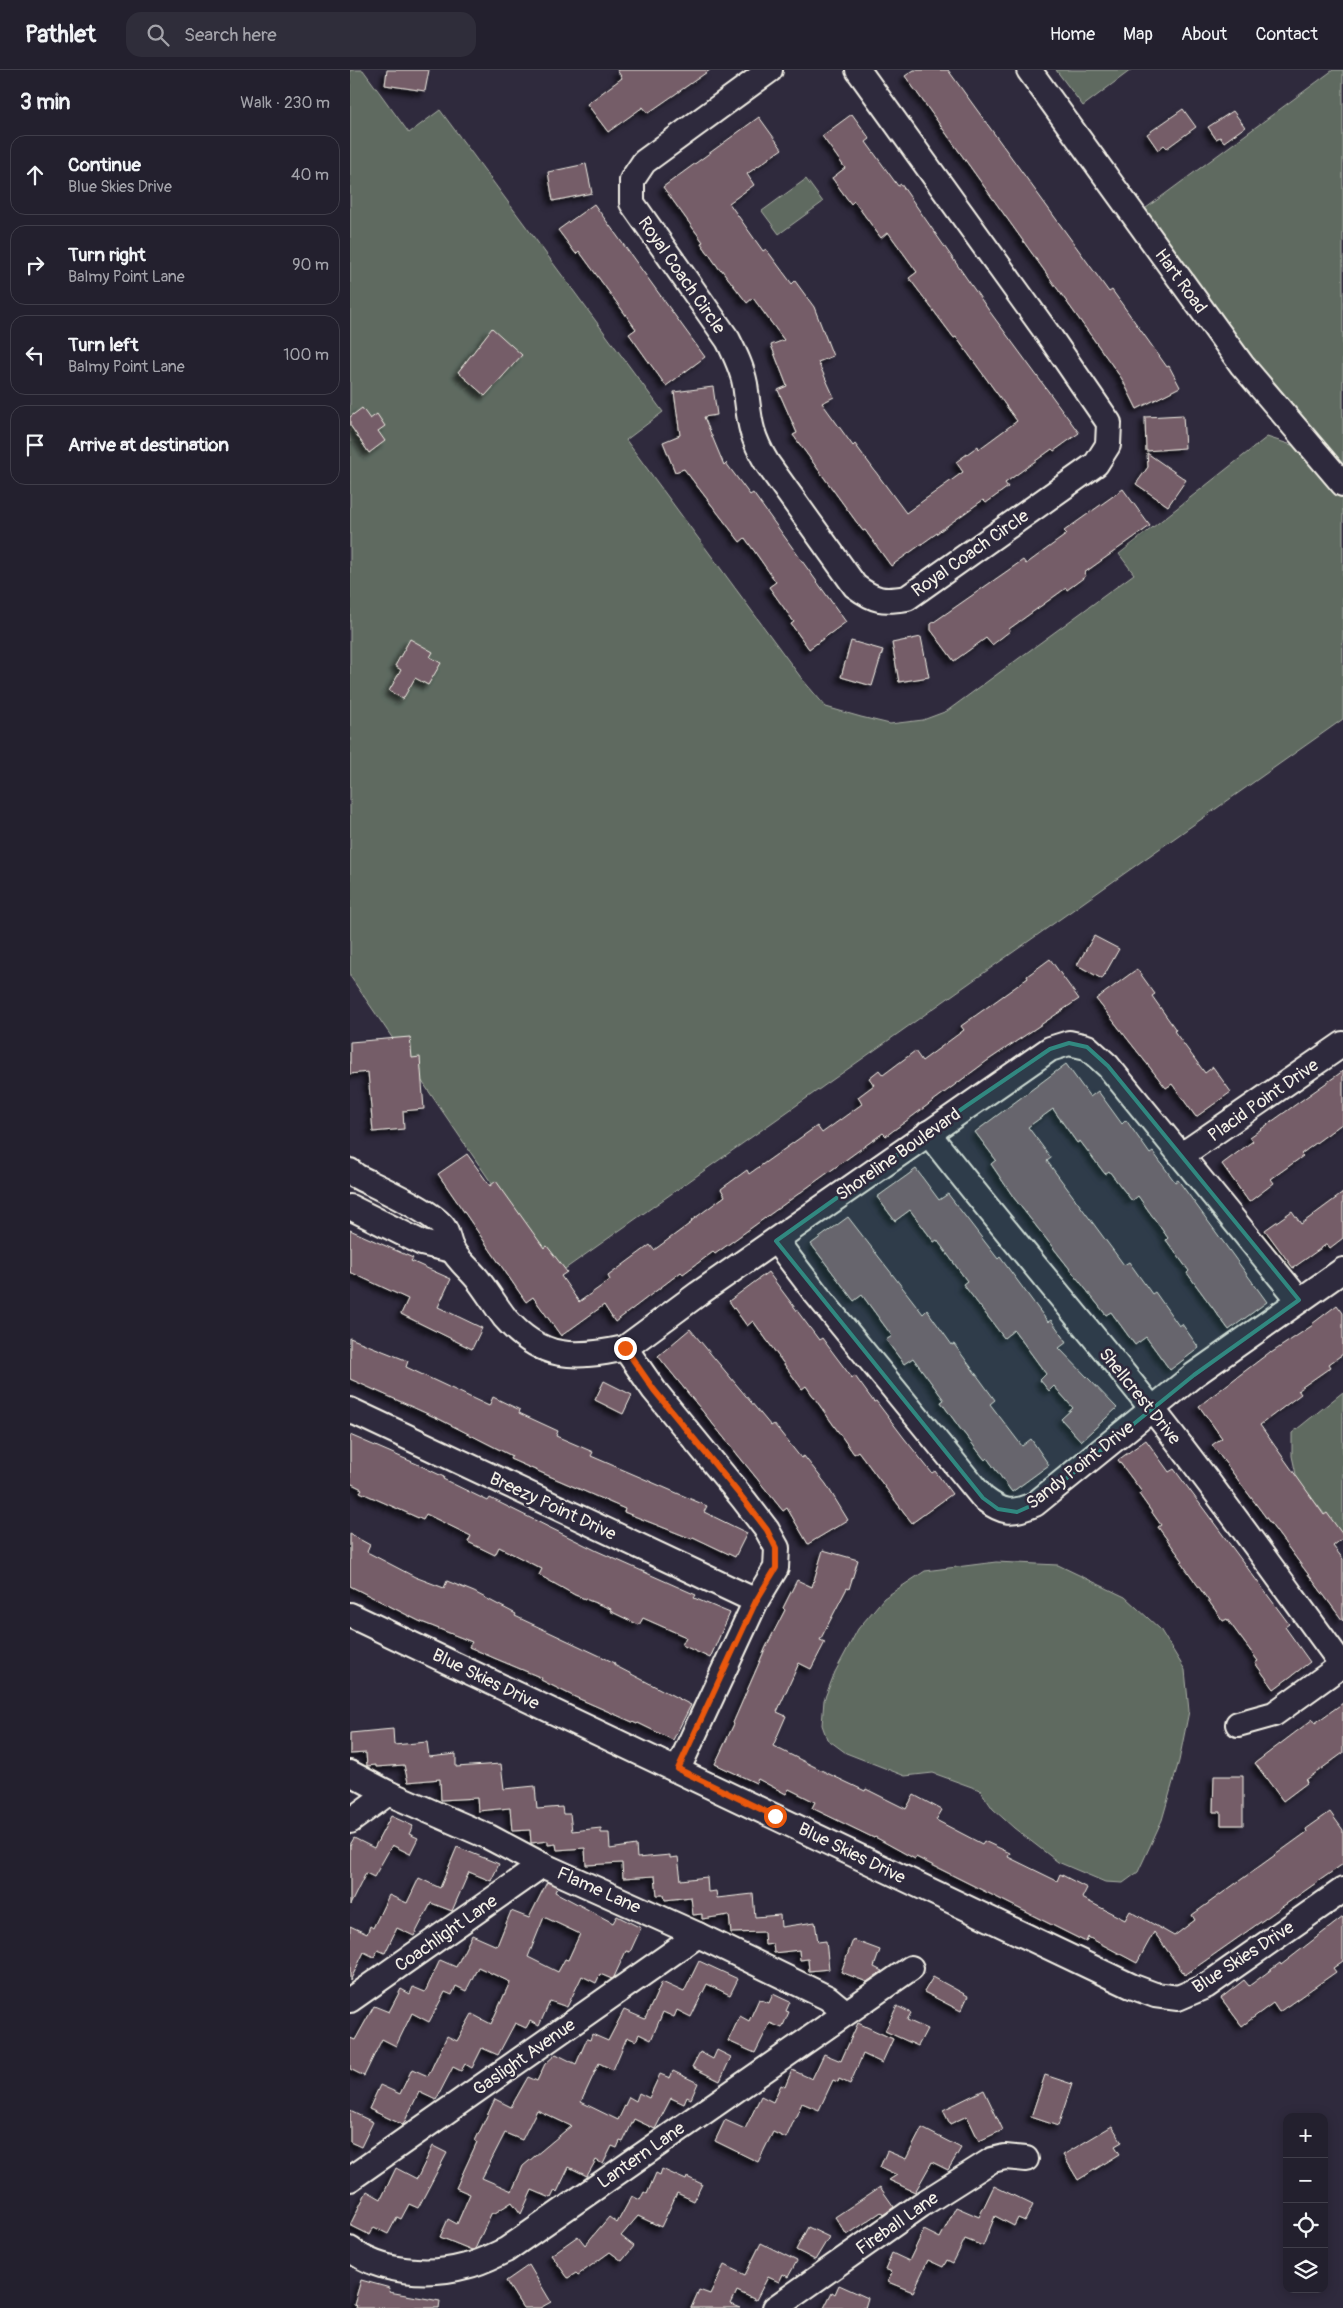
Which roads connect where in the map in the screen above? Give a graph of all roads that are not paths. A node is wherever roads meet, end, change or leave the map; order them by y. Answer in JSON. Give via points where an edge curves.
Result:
{"nodes":[{"id":1,"x":770,"y":70,"type":"edge"},
{"id":2,"x":858,"y":70,"type":"edge"},
{"id":3,"x":1029,"y":70,"type":"edge"},
{"id":4,"x":1343,"y":484,"type":"edge"},
{"id":5,"x":1343,"y":1044,"type":"edge"},
{"id":6,"x":928,"y":1133,"type":"junction"},
{"id":7,"x":1182,"y":1155,"type":"junction"},
{"id":8,"x":350,"y":1171,"type":"edge"},
{"id":9,"x":350,"y":1207,"type":"edge"},
{"id":10,"x":776,"y":1241,"type":"junction"},
{"id":11,"x":452,"y":1250,"type":"junction"},
{"id":12,"x":1343,"y":1270,"type":"edge"},
{"id":13,"x":1299,"y":1300,"type":"junction"},
{"id":14,"x":625,"y":1348,"type":"junction"},
{"id":15,"x":1152,"y":1409,"type":"junction"},
{"id":16,"x":350,"y":1410,"type":"edge"},
{"id":17,"x":756,"y":1601,"type":"junction"},
{"id":18,"x":350,"y":1615,"type":"edge"},
{"id":19,"x":1343,"y":1665,"type":"edge"},
{"id":20,"x":1238,"y":1724,"type":"dead end"},
{"id":21,"x":678,"y":1769,"type":"junction"},
{"id":22,"x":350,"y":1774,"type":"edge"},
{"id":23,"x":388,"y":1793,"type":"junction"},
{"id":24,"x":350,"y":1821,"type":"edge"},
{"id":25,"x":542,"y":1865,"type":"junction"},
{"id":26,"x":1343,"y":1890,"type":"edge"},
{"id":27,"x":698,"y":1935,"type":"junction"},
{"id":28,"x":911,"y":1968,"type":"dead end"},
{"id":29,"x":350,"y":2000,"type":"edge"},
{"id":30,"x":845,"y":2012,"type":"junction"},
{"id":31,"x":1026,"y":2159,"type":"dead end"},
{"id":32,"x":350,"y":2179,"type":"edge"},
{"id":33,"x":353,"y":2258,"type":"edge"},
{"id":34,"x":775,"y":2308,"type":"edge"}],
"edges":[{"from":1,"to":2,"type":"street","name":"Royal Coach Circle","via":[[644,162],[632,180],[632,202],[738,360],[749,426],[767,463],[855,586],[870,597],[889,601],[907,598],[1096,464],[1108,445],[1109,423]]},
{"from":3,"to":4,"type":"street","name":"Hart Road","via":[[1242,365]]},
{"from":5,"to":7,"type":"street","name":"Placid Point Drive"},
{"from":6,"to":7,"type":"street","name":"Shoreline Boulevard","via":[[1050,1049],[1068,1043],[1087,1047],[1108,1066]]},
{"from":6,"to":10,"type":"street","name":"Shoreline Boulevard"},
{"from":6,"to":15,"type":"street","name":"Shellcrest Drive"},
{"from":7,"to":13,"type":"street","name":"Shoreline Boulevard"},
{"from":8,"to":11,"type":"street","name":"Shoreline Boulevard","via":[[414,1205],[444,1227]]},
{"from":9,"to":11,"type":"street","via":[[422,1243]]},
{"from":10,"to":14,"type":"street","name":"Shoreline Boulevard"},
{"from":10,"to":15,"type":"street","name":"Sandy Point Drive","via":[[983,1498],[998,1509],[1017,1512],[1035,1504]]},
{"from":11,"to":14,"type":"street","name":"Shoreline Boulevard","via":[[479,1280],[504,1316],[535,1346],[553,1353],[572,1355],[593,1355]]},
{"from":12,"to":13,"type":"street","name":"Sandy Point Drive"},
{"from":13,"to":15,"type":"street","name":"Sandy Point Drive"},
{"from":14,"to":17,"type":"street","via":[[654,1390],[767,1530],[776,1548],[776,1568]]},
{"from":15,"to":19,"type":"street","name":"Shellcrest Drive"},
{"from":16,"to":17,"type":"street","name":"Breezy Point Drive"},
{"from":17,"to":21,"type":"street"},
{"from":18,"to":21,"type":"street","name":"Blue Skies Drive"},
{"from":19,"to":20,"type":"street","via":[[1274,1714]]},
{"from":21,"to":26,"type":"street","name":"Blue Skies Drive","via":[[1155,1995],[1178,1998],[1206,1986]]},
{"from":22,"to":23,"type":"street","name":"Flame Lane"},
{"from":23,"to":24,"type":"street"},
{"from":23,"to":25,"type":"street","name":"Flame Lane","via":[[489,1837]]},
{"from":25,"to":27,"type":"street","name":"Flame Lane"},
{"from":25,"to":29,"type":"street","name":"Coachlight Lane"},
{"from":27,"to":30,"type":"street","name":"Flame Lane","via":[[828,1998]]},
{"from":27,"to":32,"type":"street","name":"Gaslight Avenue"},
{"from":28,"to":30,"type":"street","name":"Lantern Lane"},
{"from":30,"to":33,"type":"street","name":"Lantern Lane","via":[[506,2250],[466,2266],[442,2270],[404,2269]]},
{"from":31,"to":34,"type":"street","name":"Fireball Lane","via":[[998,2158],[965,2176]]}]}
